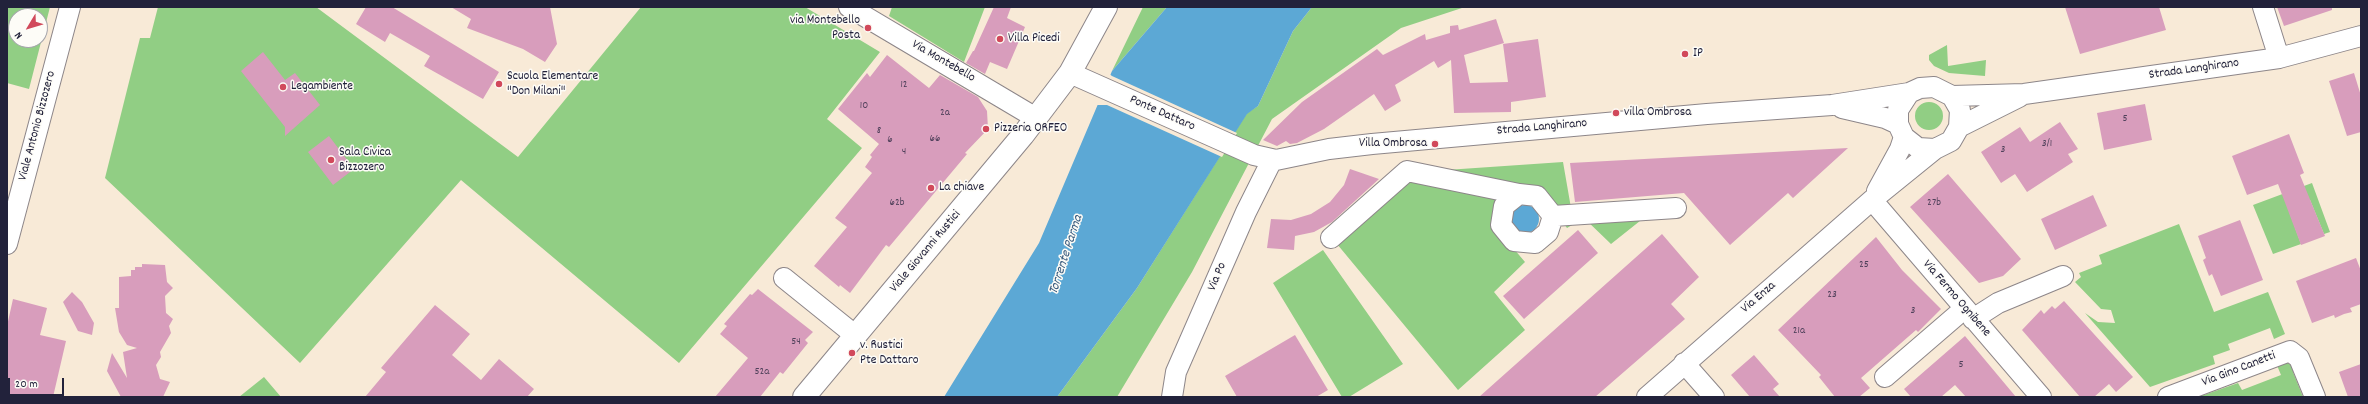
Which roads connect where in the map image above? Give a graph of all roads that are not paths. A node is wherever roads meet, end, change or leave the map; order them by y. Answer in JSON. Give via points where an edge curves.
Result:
{"nodes":[{"id":1,"x":70,"y":7,"type":"edge"},
{"id":2,"x":849,"y":7,"type":"edge"},
{"id":3,"x":1106,"y":7,"type":"edge"},
{"id":4,"x":2263,"y":7,"type":"edge"},
{"id":5,"x":2361,"y":36,"type":"edge"},
{"id":6,"x":2279,"y":58,"type":"junction"},
{"id":7,"x":1070,"y":73,"type":"junction"},
{"id":8,"x":1909,"y":93,"type":"junction"},
{"id":9,"x":2024,"y":94,"type":"junction"},
{"id":10,"x":1952,"y":96,"type":"junction"},
{"id":11,"x":1832,"y":106,"type":"junction"},
{"id":12,"x":1036,"y":118,"type":"junction"},
{"id":13,"x":1959,"y":127,"type":"junction"},
{"id":14,"x":1901,"y":131,"type":"junction"},
{"id":15,"x":1935,"y":149,"type":"junction"},
{"id":16,"x":1263,"y":158,"type":"junction"},
{"id":17,"x":1519,"y":194,"type":"junction"},
{"id":18,"x":1872,"y":200,"type":"junction"},
{"id":19,"x":1676,"y":208,"type":"dead end"},
{"id":20,"x":1553,"y":216,"type":"junction"},
{"id":21,"x":1331,"y":238,"type":"dead end"},
{"id":22,"x":7,"y":244,"type":"edge"},
{"id":23,"x":2063,"y":276,"type":"dead end"},
{"id":24,"x":784,"y":278,"type":"dead end"},
{"id":25,"x":1969,"y":314,"type":"junction"},
{"id":26,"x":856,"y":336,"type":"junction"},
{"id":27,"x":1684,"y":363,"type":"junction"},
{"id":28,"x":1885,"y":377,"type":"dead end"},
{"id":29,"x":804,"y":397,"type":"edge"},
{"id":30,"x":1172,"y":397,"type":"edge"},
{"id":31,"x":1646,"y":397,"type":"edge"},
{"id":32,"x":1714,"y":397,"type":"edge"},
{"id":33,"x":2041,"y":397,"type":"edge"},
{"id":34,"x":2168,"y":397,"type":"edge"},
{"id":35,"x":2315,"y":397,"type":"edge"}],
"edges":[{"from":1,"to":22,"type":"street","name":"Viale Antonio Bizzozero"},
{"from":2,"to":12,"type":"street","name":"Via Montebello"},
{"from":3,"to":7,"type":"main road","name":"Viale Giovanni Rustici"},
{"from":4,"to":6,"type":"street"},
{"from":5,"to":6,"type":"street","name":"Strada Langhirano"},
{"from":6,"to":9,"type":"street","name":"Strada Langhirano"},
{"from":7,"to":12,"type":"main road","name":"Viale Giovanni Rustici"},
{"from":7,"to":16,"type":"street","name":"Ponte Dattaro"},
{"from":8,"to":10,"type":"street","name":"Strada Langhirano","via":[[1920,88],[1934,87]]},
{"from":8,"to":11,"type":"street","name":"Strada Langhirano"},
{"from":8,"to":14,"type":"street","via":[[1898,110]]},
{"from":9,"to":10,"type":"street","name":"Strada Langhirano"},
{"from":9,"to":13,"type":"street","name":"Strada Langhirano"},
{"from":10,"to":13,"type":"street","via":[[1960,110]]},
{"from":11,"to":14,"type":"street","name":"Strada Langhirano","via":[[1885,118]]},
{"from":11,"to":16,"type":"street","name":"Strada Langhirano","via":[[1707,114],[1372,144]]},
{"from":12,"to":26,"type":"main road","name":"Viale Giovanni Rustici"},
{"from":13,"to":15,"type":"street","name":"Strada Langhirano","via":[[1951,141]]},
{"from":14,"to":15,"type":"street","name":"Strada Langhirano","via":[[1918,148]]},
{"from":14,"to":18,"type":"street","name":"Via Enza","via":[[1900,149]]},
{"from":15,"to":18,"type":"street","name":"Via Enza"},
{"from":16,"to":30,"type":"street","name":"Via Po","via":[[1246,212],[1176,372]]},
{"from":17,"to":20,"type":"street","via":[[1537,196]]},
{"from":17,"to":20,"type":"street","via":[[1504,206],[1501,225],[1514,241],[1535,243],[1548,232]]},
{"from":17,"to":21,"type":"street","via":[[1408,171]]},
{"from":18,"to":25,"type":"street","name":"Via Fermo Ognibene"},
{"from":18,"to":27,"type":"street","name":"Via Enza"},
{"from":19,"to":20,"type":"street"},
{"from":23,"to":25,"type":"street"},
{"from":24,"to":26,"type":"street"},
{"from":25,"to":28,"type":"street"},
{"from":25,"to":33,"type":"street","name":"Via Fermo Ognibene"},
{"from":26,"to":29,"type":"main road","name":"Viale Giovanni Rustici"},
{"from":27,"to":31,"type":"street","name":"Via Enza"},
{"from":27,"to":32,"type":"street"},
{"from":34,"to":35,"type":"street","name":"Via Gino Canetti","via":[[2286,352],[2294,352],[2299,358]]}]}
